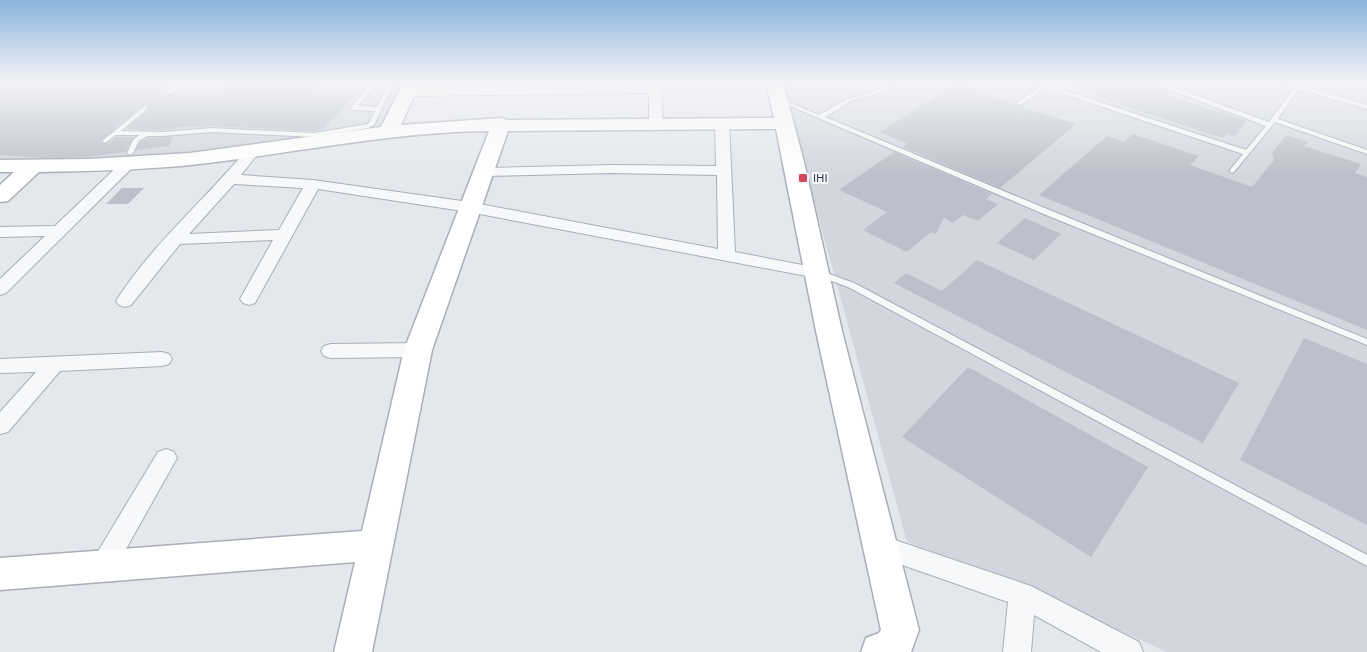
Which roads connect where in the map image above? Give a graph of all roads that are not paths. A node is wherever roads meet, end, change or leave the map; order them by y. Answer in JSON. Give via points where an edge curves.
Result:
{"nodes":[{"id":1,"x":138,"y":113,"type":"edge"},
{"id":2,"x":376,"y":113,"type":"edge"},
{"id":3,"x":397,"y":113,"type":"edge"},
{"id":4,"x":656,"y":113,"type":"edge"},
{"id":5,"x":748,"y":113,"type":"edge"},
{"id":6,"x":782,"y":113,"type":"edge"},
{"id":7,"x":810,"y":113,"type":"edge"},
{"id":8,"x":826,"y":113,"type":"edge"},
{"id":9,"x":1129,"y":113,"type":"edge"},
{"id":10,"x":1246,"y":113,"type":"edge"},
{"id":11,"x":1278,"y":113,"type":"edge"},
{"id":12,"x":820,"y":117,"type":"junction"},
{"id":13,"x":1272,"y":122,"type":"junction"},
{"id":14,"x":656,"y":123,"type":"junction"},
{"id":15,"x":722,"y":123,"type":"junction"},
{"id":16,"x":502,"y":124,"type":"junction"},
{"id":17,"x":388,"y":132,"type":"junction"},
{"id":18,"x":115,"y":133,"type":"junction"},
{"id":19,"x":145,"y":134,"type":"junction"},
{"id":20,"x":105,"y":141,"type":"dead end"},
{"id":21,"x":254,"y":150,"type":"junction"},
{"id":22,"x":1367,"y":152,"type":"edge"},
{"id":23,"x":1247,"y":153,"type":"junction"},
{"id":24,"x":130,"y":158,"type":"junction"},
{"id":25,"x":79,"y":160,"type":"dead end"},
{"id":26,"x":0,"y":161,"type":"edge"},
{"id":27,"x":0,"y":166,"type":"edge"},
{"id":28,"x":33,"y":166,"type":"junction"},
{"id":29,"x":724,"y":171,"type":"junction"},
{"id":30,"x":1232,"y":171,"type":"dead end"},
{"id":31,"x":484,"y":172,"type":"junction"},
{"id":32,"x":232,"y":179,"type":"junction"},
{"id":33,"x":313,"y":184,"type":"junction"},
{"id":34,"x":0,"y":196,"type":"edge"},
{"id":35,"x":469,"y":207,"type":"junction"},
{"id":36,"x":59,"y":231,"type":"junction"},
{"id":37,"x":0,"y":232,"type":"edge"},
{"id":38,"x":285,"y":235,"type":"junction"},
{"id":39,"x":174,"y":239,"type":"junction"},
{"id":40,"x":727,"y":256,"type":"junction"},
{"id":41,"x":817,"y":273,"type":"junction"},
{"id":42,"x":0,"y":289,"type":"edge"},
{"id":43,"x":249,"y":299,"type":"dead end"},
{"id":44,"x":125,"y":301,"type":"dead end"},
{"id":45,"x":1367,"y":342,"type":"edge"},
{"id":46,"x":418,"y":350,"type":"junction"},
{"id":47,"x":331,"y":351,"type":"dead end"},
{"id":48,"x":162,"y":359,"type":"dead end"},
{"id":49,"x":55,"y":363,"type":"junction"},
{"id":50,"x":0,"y":366,"type":"edge"},
{"id":51,"x":0,"y":426,"type":"edge"},
{"id":52,"x":166,"y":458,"type":"dead end"},
{"id":53,"x":376,"y":545,"type":"junction"},
{"id":54,"x":880,"y":546,"type":"junction"},
{"id":55,"x":1367,"y":561,"type":"edge"},
{"id":56,"x":103,"y":566,"type":"junction"},
{"id":57,"x":0,"y":574,"type":"edge"},
{"id":58,"x":1022,"y":595,"type":"junction"},
{"id":59,"x":353,"y":652,"type":"edge"},
{"id":60,"x":880,"y":652,"type":"edge"},
{"id":61,"x":1017,"y":652,"type":"edge"},
{"id":62,"x":1129,"y":652,"type":"edge"}],
"edges":[{"from":1,"to":18,"type":"lane"},
{"from":2,"to":19,"type":"lane","via":[[369,126],[314,135],[210,130]]},
{"from":3,"to":17,"type":"street"},
{"from":4,"to":14,"type":"street"},
{"from":5,"to":15,"type":"street"},
{"from":6,"to":41,"type":"street"},
{"from":7,"to":12,"type":"lane"},
{"from":8,"to":12,"type":"lane"},
{"from":9,"to":23,"type":"lane"},
{"from":10,"to":13,"type":"lane"},
{"from":11,"to":13,"type":"lane"},
{"from":12,"to":45,"type":"lane"},
{"from":13,"to":22,"type":"lane"},
{"from":13,"to":23,"type":"lane"},
{"from":14,"to":15,"type":"street"},
{"from":14,"to":16,"type":"street"},
{"from":15,"to":29,"type":"street"},
{"from":16,"to":17,"type":"street"},
{"from":16,"to":31,"type":"street"},
{"from":17,"to":21,"type":"street"},
{"from":18,"to":19,"type":"lane"},
{"from":18,"to":20,"type":"lane"},
{"from":19,"to":24,"type":"lane","via":[[136,140]]},
{"from":21,"to":24,"type":"street","via":[[190,159]]},
{"from":21,"to":32,"type":"street"},
{"from":23,"to":30,"type":"lane"},
{"from":24,"to":28,"type":"street"},
{"from":24,"to":36,"type":"street"},
{"from":25,"to":26,"type":"lane"},
{"from":27,"to":28,"type":"street"},
{"from":28,"to":34,"type":"street"},
{"from":29,"to":31,"type":"street","via":[[612,168]]},
{"from":29,"to":40,"type":"street"},
{"from":31,"to":35,"type":"street"},
{"from":32,"to":33,"type":"street"},
{"from":32,"to":39,"type":"street"},
{"from":33,"to":35,"type":"street"},
{"from":33,"to":38,"type":"street"},
{"from":35,"to":40,"type":"street"},
{"from":35,"to":46,"type":"street"},
{"from":36,"to":37,"type":"street"},
{"from":36,"to":42,"type":"street"},
{"from":38,"to":39,"type":"street"},
{"from":38,"to":43,"type":"street"},
{"from":39,"to":44,"type":"street"},
{"from":40,"to":41,"type":"street"},
{"from":41,"to":54,"type":"street"},
{"from":41,"to":55,"type":"lane","via":[[851,285]]},
{"from":46,"to":47,"type":"street"},
{"from":46,"to":53,"type":"street"},
{"from":48,"to":49,"type":"street"},
{"from":49,"to":50,"type":"street"},
{"from":49,"to":51,"type":"street"},
{"from":52,"to":56,"type":"street"},
{"from":53,"to":56,"type":"street"},
{"from":53,"to":59,"type":"street"},
{"from":54,"to":58,"type":"street"},
{"from":54,"to":60,"type":"street","via":[[900,630],[896,644],[888,651]]},
{"from":56,"to":57,"type":"street"},
{"from":58,"to":61,"type":"street"},
{"from":58,"to":62,"type":"street"}]}
